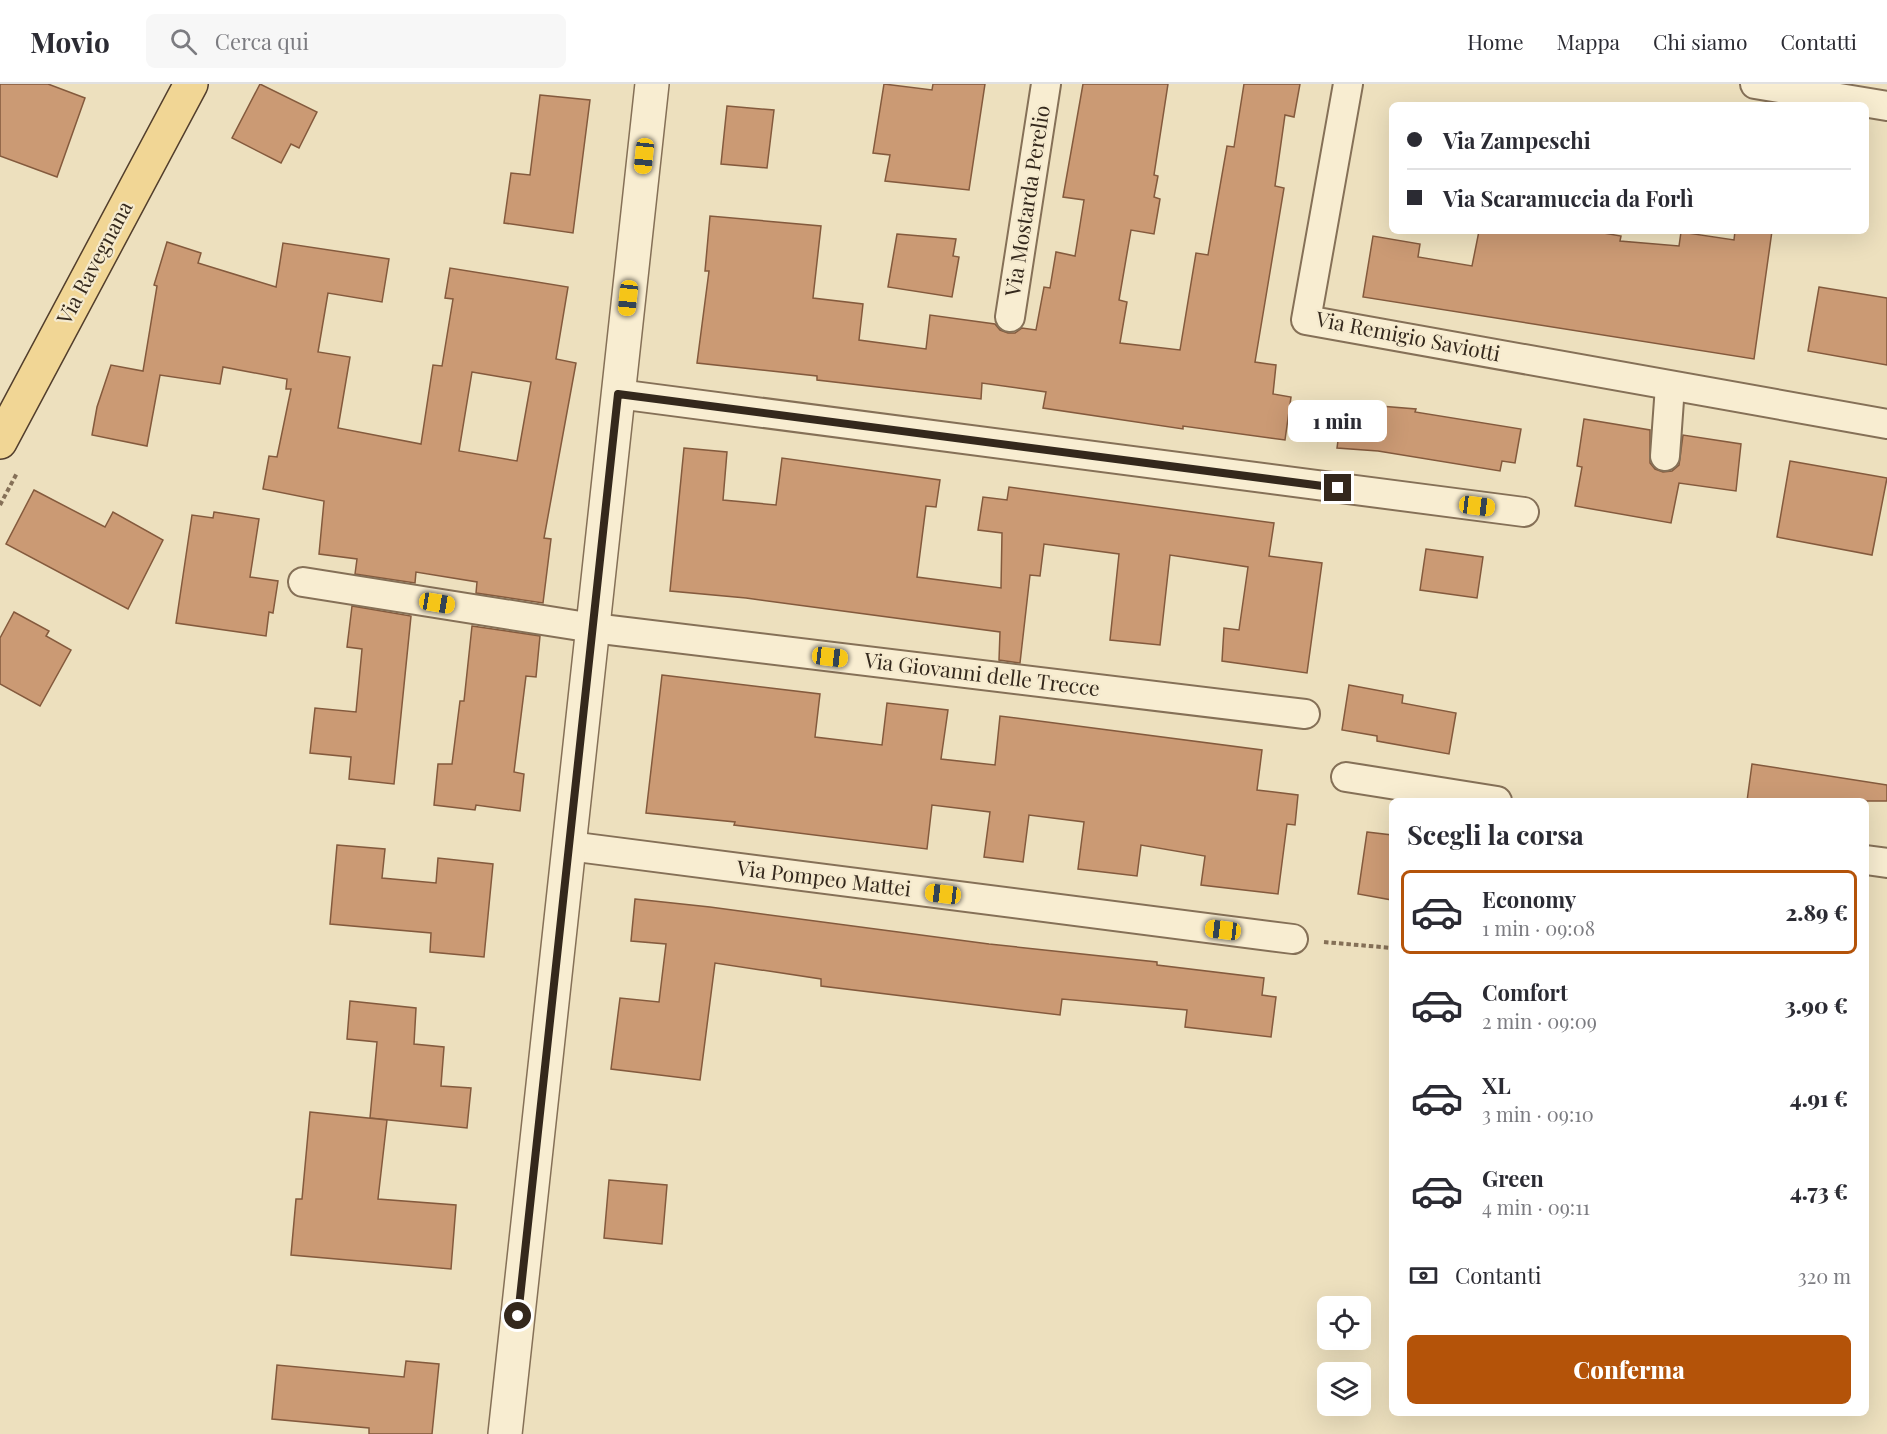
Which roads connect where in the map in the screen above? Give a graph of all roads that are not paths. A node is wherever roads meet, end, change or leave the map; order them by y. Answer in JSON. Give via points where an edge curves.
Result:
{"nodes":[{"id":1,"x":191,"y":84,"type":"edge"},
{"id":2,"x":652,"y":84,"type":"edge"},
{"id":3,"x":1046,"y":84,"type":"edge"},
{"id":4,"x":1348,"y":84,"type":"edge"},
{"id":5,"x":1755,"y":84,"type":"edge"},
{"id":6,"x":1863,"y":102,"type":"edge"},
{"id":7,"x":1869,"y":103,"type":"edge"},
{"id":8,"x":1887,"y":106,"type":"edge"},
{"id":9,"x":1010,"y":317,"type":"dead end"},
{"id":10,"x":1670,"y":386,"type":"junction"},
{"id":11,"x":618,"y":394,"type":"junction"},
{"id":12,"x":1887,"y":424,"type":"edge"},
{"id":13,"x":0,"y":442,"type":"edge"},
{"id":14,"x":1665,"y":456,"type":"dead end"},
{"id":15,"x":1524,"y":512,"type":"dead end"},
{"id":16,"x":303,"y":582,"type":"dead end"},
{"id":17,"x":593,"y":628,"type":"junction"},
{"id":18,"x":1305,"y":714,"type":"dead end"},
{"id":19,"x":1346,"y":777,"type":"dead end"},
{"id":20,"x":1478,"y":798,"type":"edge"},
{"id":21,"x":569,"y":846,"type":"junction"},
{"id":22,"x":1869,"y":860,"type":"edge"},
{"id":23,"x":1887,"y":863,"type":"edge"},
{"id":24,"x":1293,"y":939,"type":"road end"},
{"id":25,"x":505,"y":1434,"type":"edge"}],
"edges":[{"from":1,"to":13,"type":"main road","name":"Via Ravegnana"},
{"from":2,"to":11,"type":"street"},
{"from":3,"to":9,"type":"street","name":"Via Mostarda Perelio"},
{"from":4,"to":10,"type":"street","name":"Via Remigio Saviotti","via":[[1306,320]]},
{"from":5,"to":6,"type":"street"},
{"from":7,"to":8,"type":"street"},
{"from":10,"to":12,"type":"street","name":"Via Remigio Saviotti"},
{"from":10,"to":14,"type":"street"},
{"from":11,"to":15,"type":"street"},
{"from":11,"to":17,"type":"street"},
{"from":16,"to":17,"type":"street","name":"Via Giovanni delle Trecce"},
{"from":17,"to":18,"type":"street","name":"Via Giovanni delle Trecce"},
{"from":17,"to":21,"type":"street"},
{"from":19,"to":20,"type":"street"},
{"from":21,"to":24,"type":"street","name":"Via Pompeo Mattei"},
{"from":21,"to":25,"type":"street"},
{"from":22,"to":23,"type":"street"}]}
